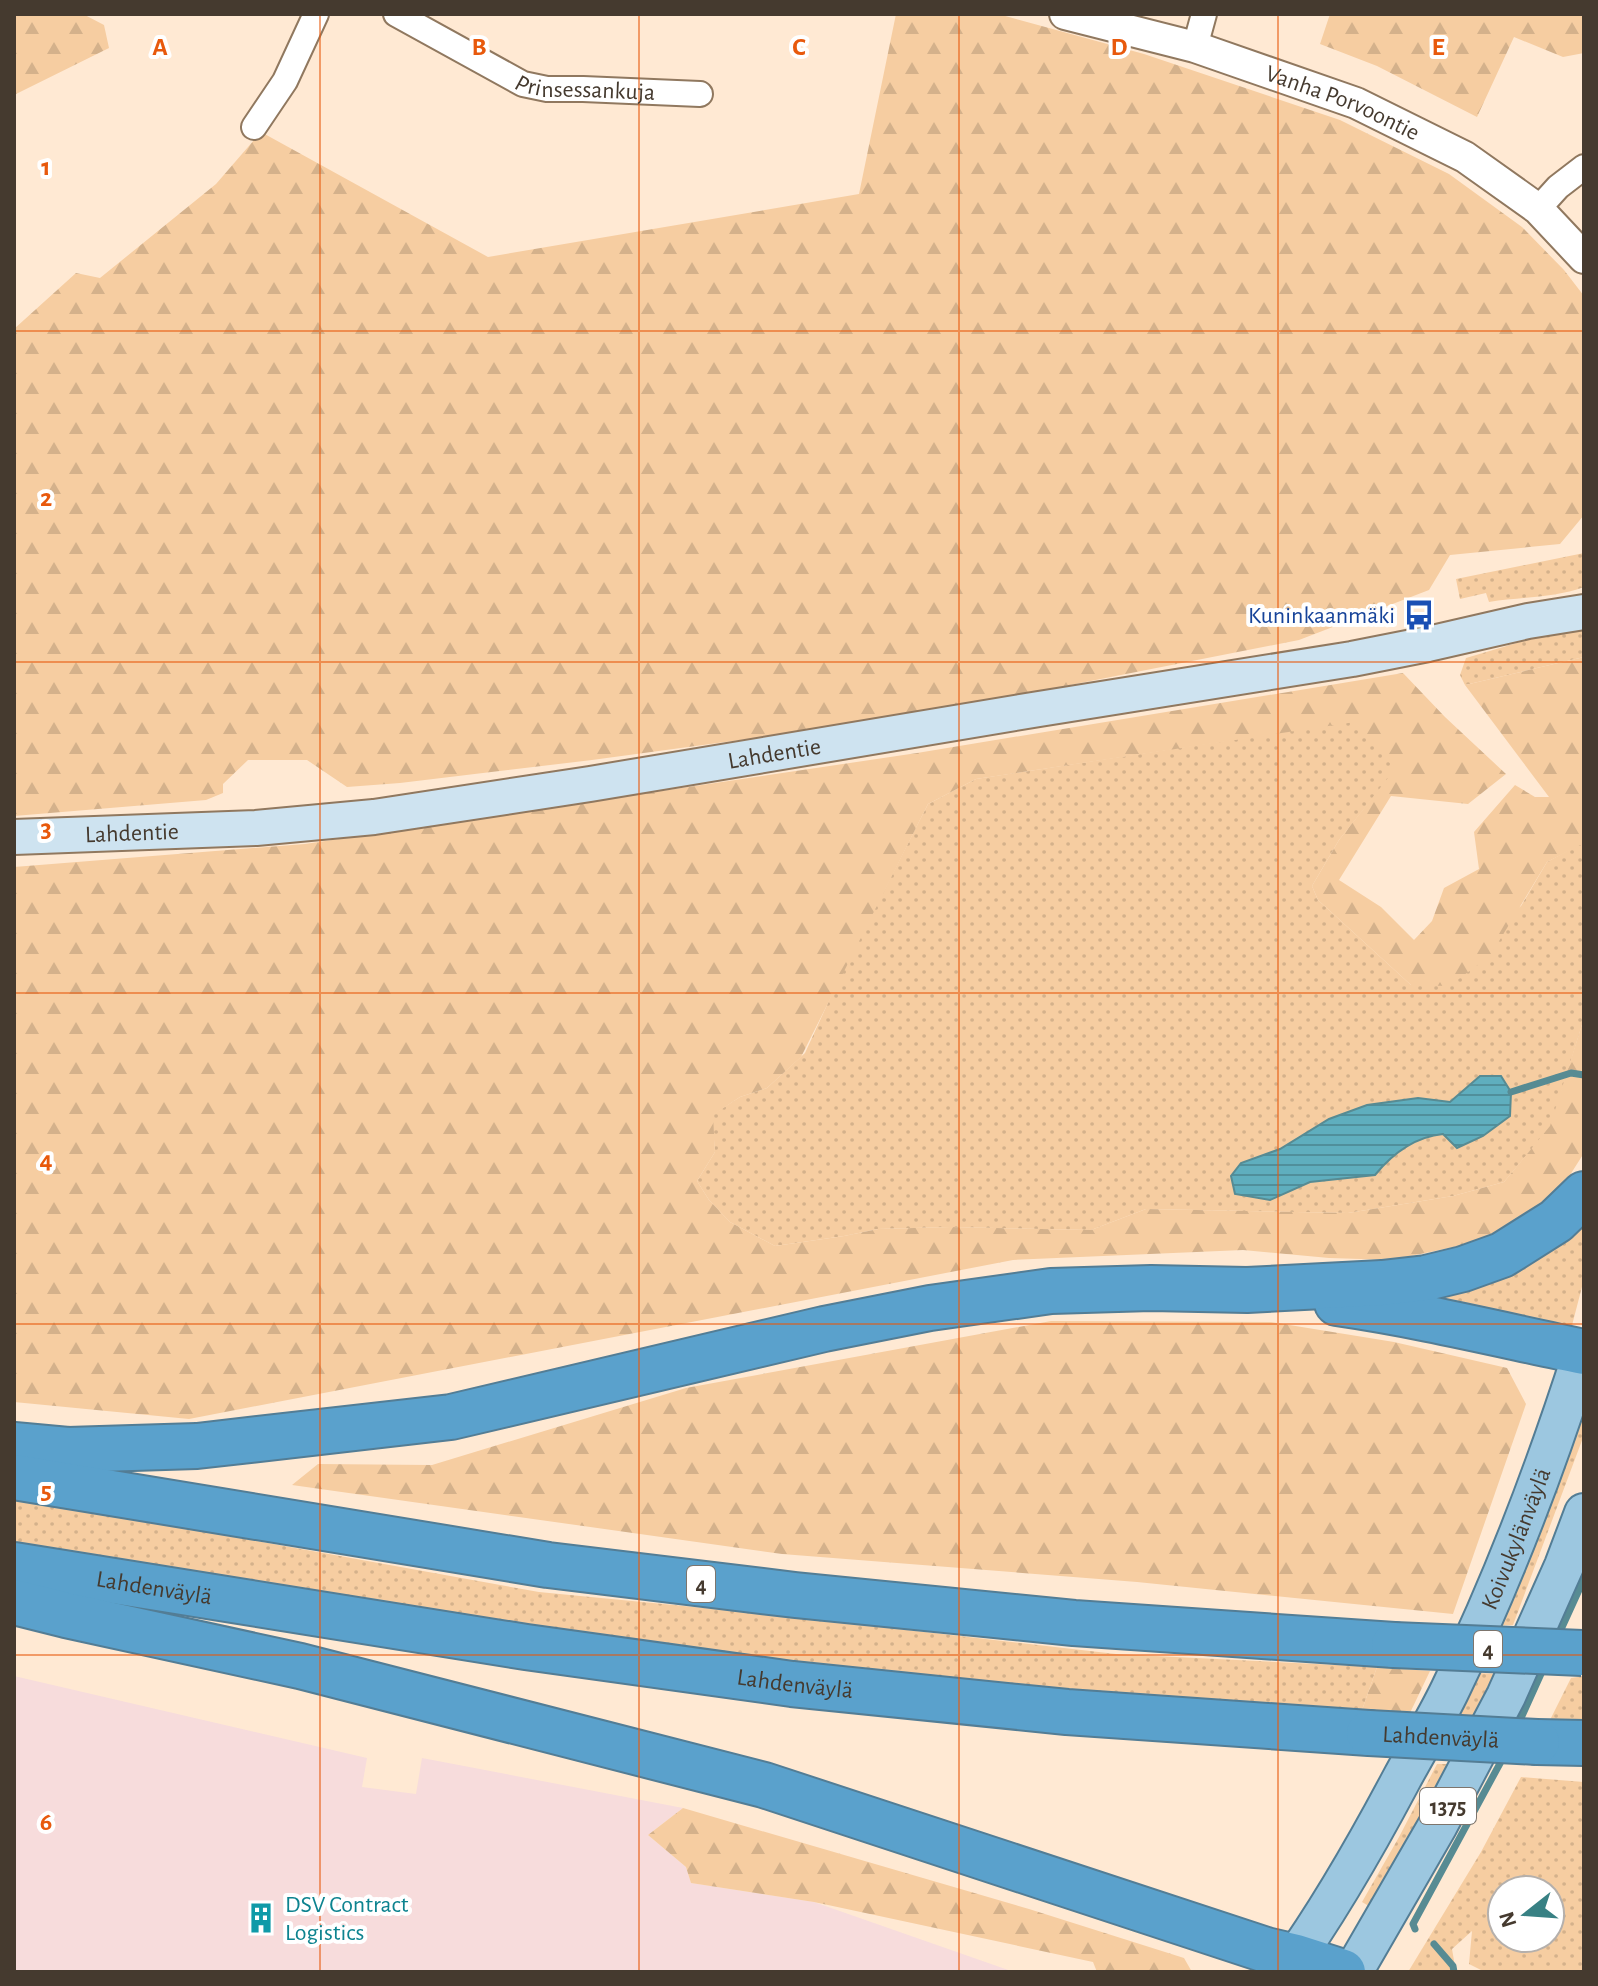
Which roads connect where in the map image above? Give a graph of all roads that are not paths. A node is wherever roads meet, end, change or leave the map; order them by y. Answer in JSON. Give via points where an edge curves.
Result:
{"nodes":[{"id":1,"x":316,"y":14,"type":"edge"},
{"id":2,"x":396,"y":14,"type":"edge"},
{"id":3,"x":1065,"y":14,"type":"edge"},
{"id":4,"x":1204,"y":14,"type":"edge"},
{"id":5,"x":1195,"y":47,"type":"junction"},
{"id":6,"x":700,"y":94,"type":"dead end"},
{"id":7,"x":254,"y":127,"type":"dead end"},
{"id":8,"x":1584,"y":167,"type":"edge"},
{"id":9,"x":1538,"y":209,"type":"junction"},
{"id":10,"x":1584,"y":258,"type":"edge"},
{"id":11,"x":1584,"y":596,"type":"edge"},
{"id":12,"x":1584,"y":612,"type":"edge"},
{"id":13,"x":1528,"y":621,"type":"junction"},
{"id":14,"x":14,"y":837,"type":"edge"},
{"id":15,"x":1584,"y":1194,"type":"edge"},
{"id":16,"x":1247,"y":1290,"type":"junction"},
{"id":17,"x":1584,"y":1351,"type":"edge"},
{"id":18,"x":14,"y":1445,"type":"edge"},
{"id":19,"x":14,"y":1477,"type":"edge"},
{"id":20,"x":1584,"y":1513,"type":"edge"},
{"id":21,"x":14,"y":1565,"type":"edge"},
{"id":22,"x":14,"y":1602,"type":"edge"},
{"id":23,"x":1583,"y":1653,"type":"edge"},
{"id":24,"x":1584,"y":1743,"type":"edge"},
{"id":25,"x":1291,"y":1964,"type":"edge"},
{"id":26,"x":1343,"y":1972,"type":"edge"},
{"id":27,"x":1353,"y":1972,"type":"edge"}],
"edges":[{"from":1,"to":7,"type":"street","via":[[285,81]]},
{"from":2,"to":6,"type":"street","name":"Prinsessankuja","via":[[523,84]]},
{"from":3,"to":5,"type":"street","name":"Vanha Porvoontie"},
{"from":4,"to":5,"type":"street"},
{"from":5,"to":9,"type":"street","name":"Vanha Porvoontie","via":[[1356,103],[1465,157]]},
{"from":8,"to":9,"type":"street"},
{"from":9,"to":10,"type":"street","name":"Vanha Porvoontie"},
{"from":11,"to":13,"type":"main road","name":"Lahdentie"},
{"from":12,"to":13,"type":"main road","name":"Lahdentie"},
{"from":13,"to":14,"type":"main road","name":"Lahdentie","via":[[1352,659],[374,817],[256,828]]},
{"from":15,"to":16,"type":"highway","via":[[1539,1233],[1502,1255],[1463,1269],[1382,1283]]},
{"from":16,"to":17,"type":"highway","via":[[1381,1309]]},
{"from":16,"to":18,"type":"highway","via":[[1051,1291],[930,1308],[451,1417],[197,1446],[68,1450]]},
{"from":17,"to":25,"type":"main road","name":"Koivukylänväylä","number":"1375","via":[[1524,1521],[1449,1691],[1367,1844]]},
{"from":19,"to":23,"type":"highway","number":"4","bridge":true,"via":[[548,1565],[795,1595],[1074,1623]]},
{"from":20,"to":27,"type":"main road","number":"1375","via":[[1506,1696]]},
{"from":21,"to":24,"type":"highway","name":"Lahdenväylä","bridge":true,"via":[[792,1684],[1067,1712]]},
{"from":22,"to":25,"type":"highway","via":[[300,1666],[764,1785],[1266,1950]]},
{"from":25,"to":26,"type":"highway"}]}
